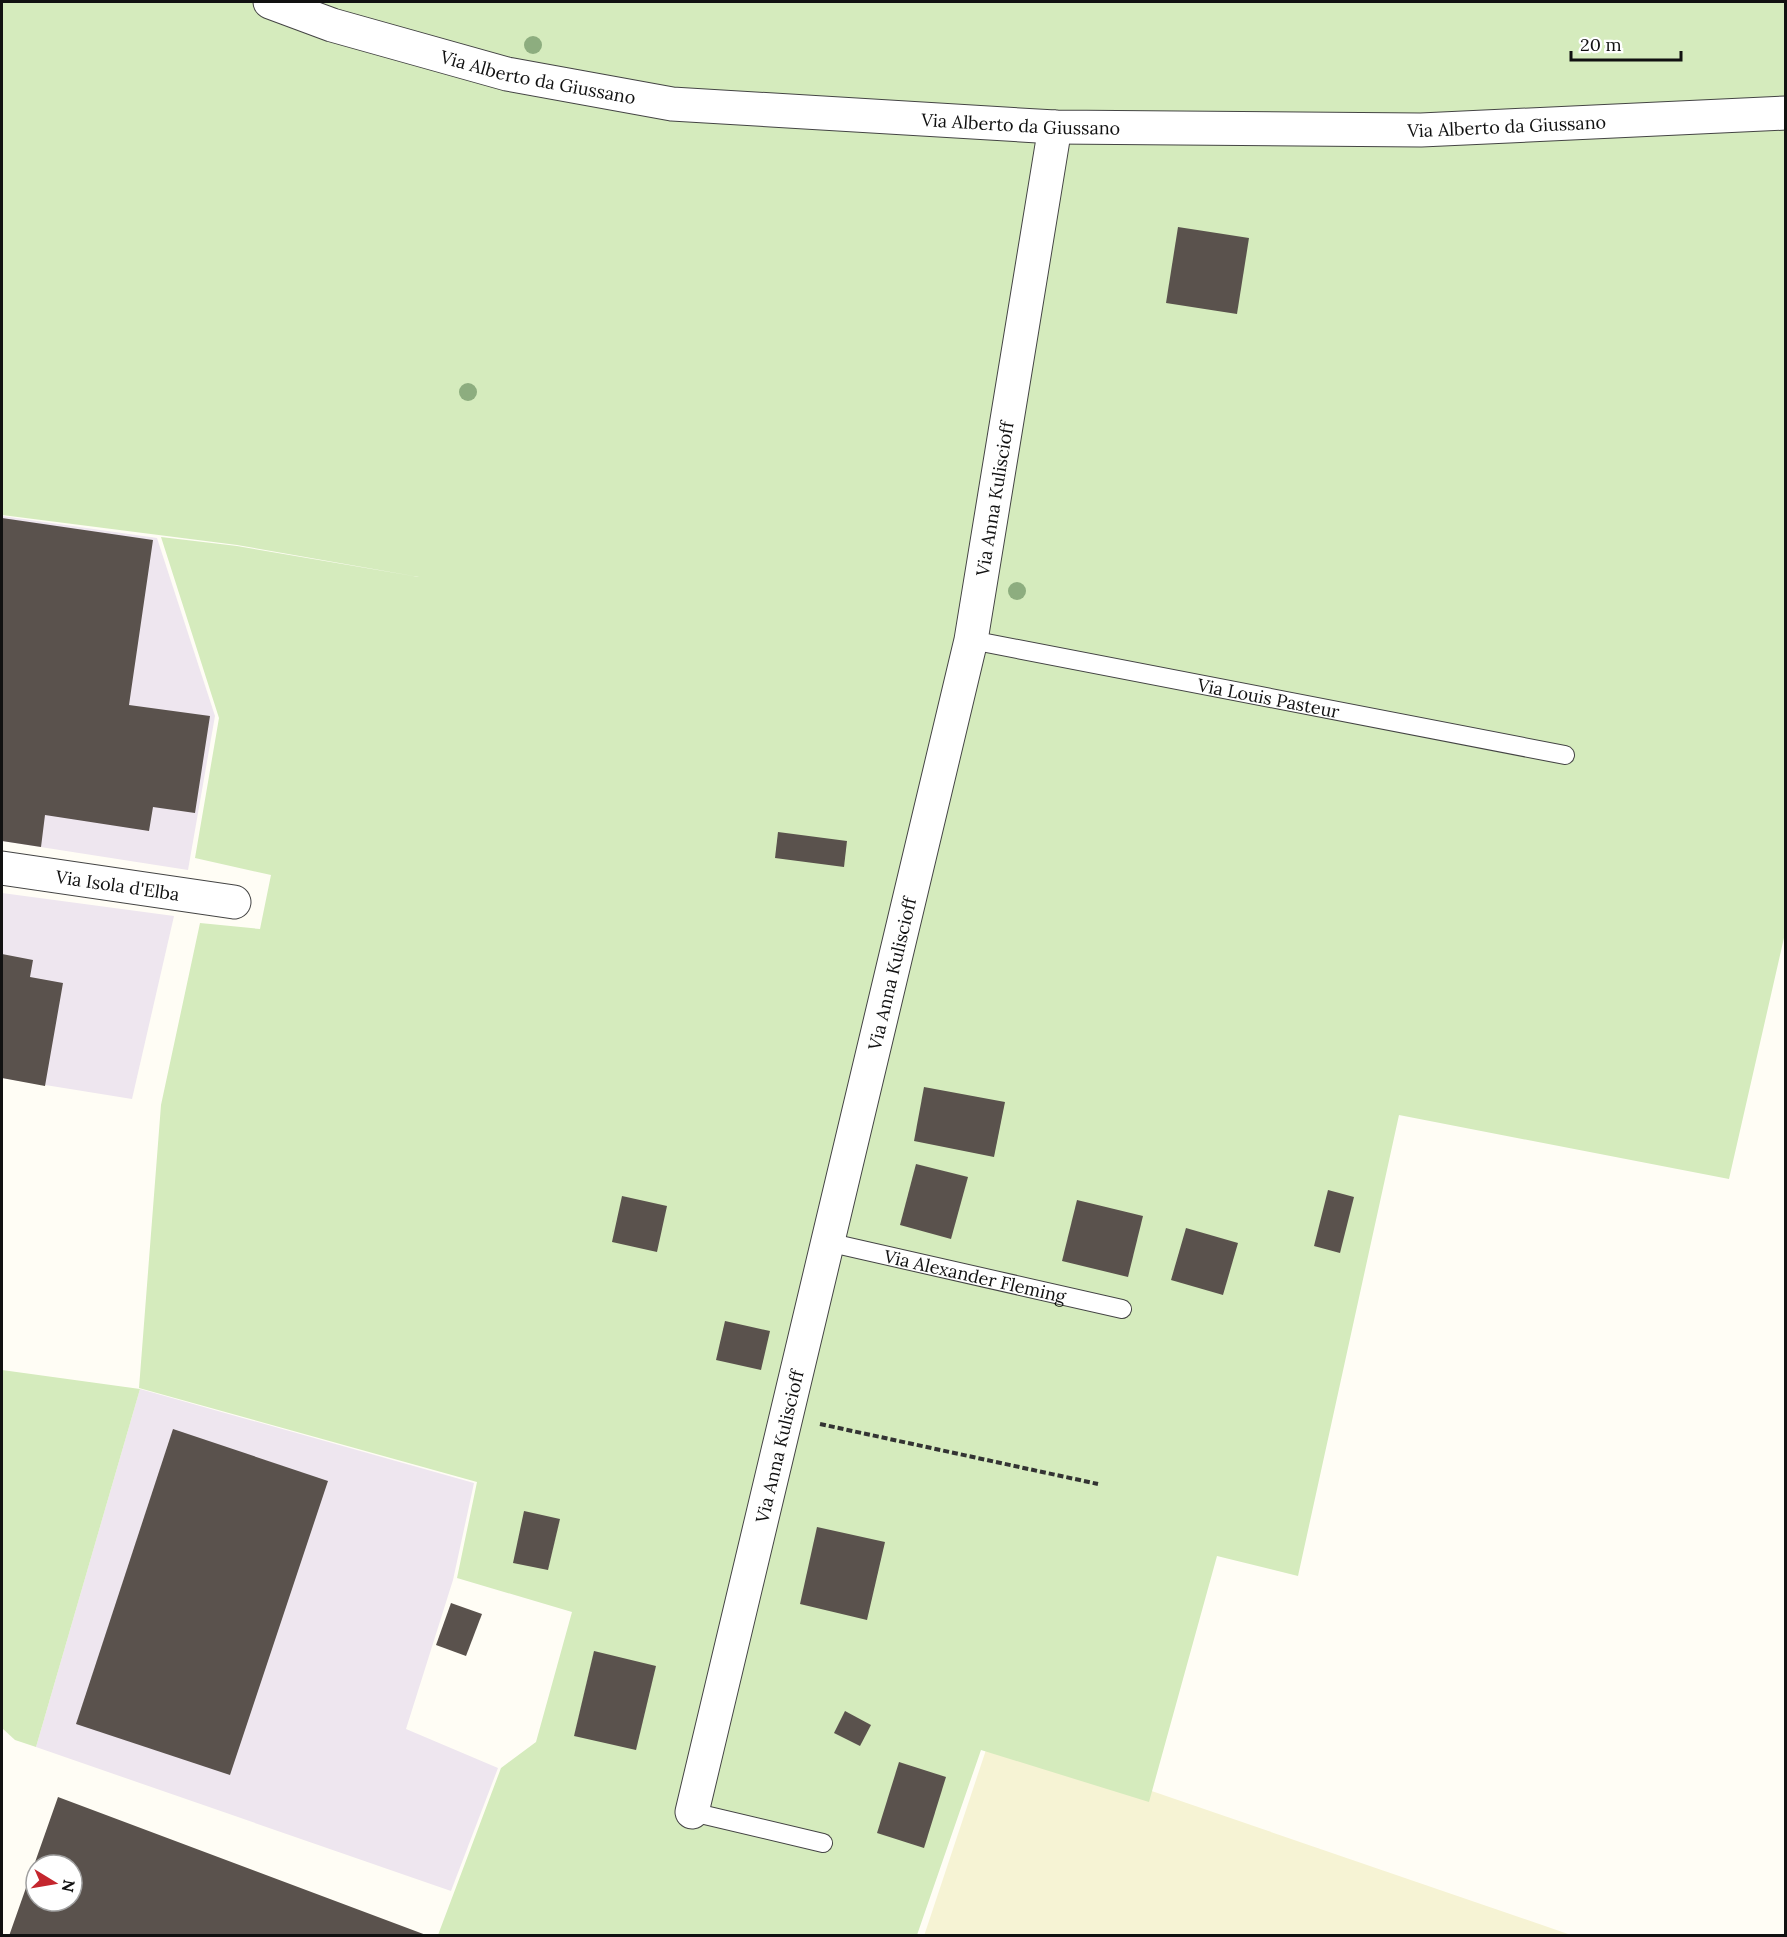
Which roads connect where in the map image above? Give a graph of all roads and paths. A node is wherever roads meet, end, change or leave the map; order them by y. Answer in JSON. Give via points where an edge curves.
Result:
{"nodes":[{"id":1,"x":270,"y":2,"type":"edge"},
{"id":2,"x":1785,"y":113,"type":"edge"},
{"id":3,"x":1055,"y":127,"type":"junction"},
{"id":4,"x":971,"y":640,"type":"junction"},
{"id":5,"x":1565,"y":755,"type":"dead end"},
{"id":6,"x":2,"y":868,"type":"edge"},
{"id":7,"x":234,"y":902,"type":"dead end"},
{"id":8,"x":828,"y":1242,"type":"junction"},
{"id":9,"x":1122,"y":1309,"type":"dead end"},
{"id":10,"x":786,"y":1416,"type":"junction"},
{"id":11,"x":1098,"y":1485,"type":"dead end"},
{"id":12,"x":692,"y":1812,"type":"joint"},
{"id":13,"x":823,"y":1843,"type":"dead end"}],
"edges":[{"from":1,"to":3,"type":"street","name":"Via Alberto da Giussano","via":[[332,25],[507,74],[672,104]]},
{"from":2,"to":3,"type":"street","name":"Via Alberto da Giussano","via":[[1421,130]]},
{"from":3,"to":4,"type":"street","name":"Via Anna Kuliscioff"},
{"from":4,"to":5,"type":"lane","name":"Via Louis Pasteur"},
{"from":4,"to":8,"type":"street","name":"Via Anna Kuliscioff"},
{"from":6,"to":7,"type":"street","name":"Via Isola d'Elba"},
{"from":8,"to":9,"type":"lane","name":"Via Alexander Fleming"},
{"from":8,"to":10,"type":"street","name":"Via Anna Kuliscioff"},
{"from":10,"to":11,"type":"path"},
{"from":10,"to":12,"type":"street","name":"Via Anna Kuliscioff"},
{"from":12,"to":13,"type":"lane"}]}
